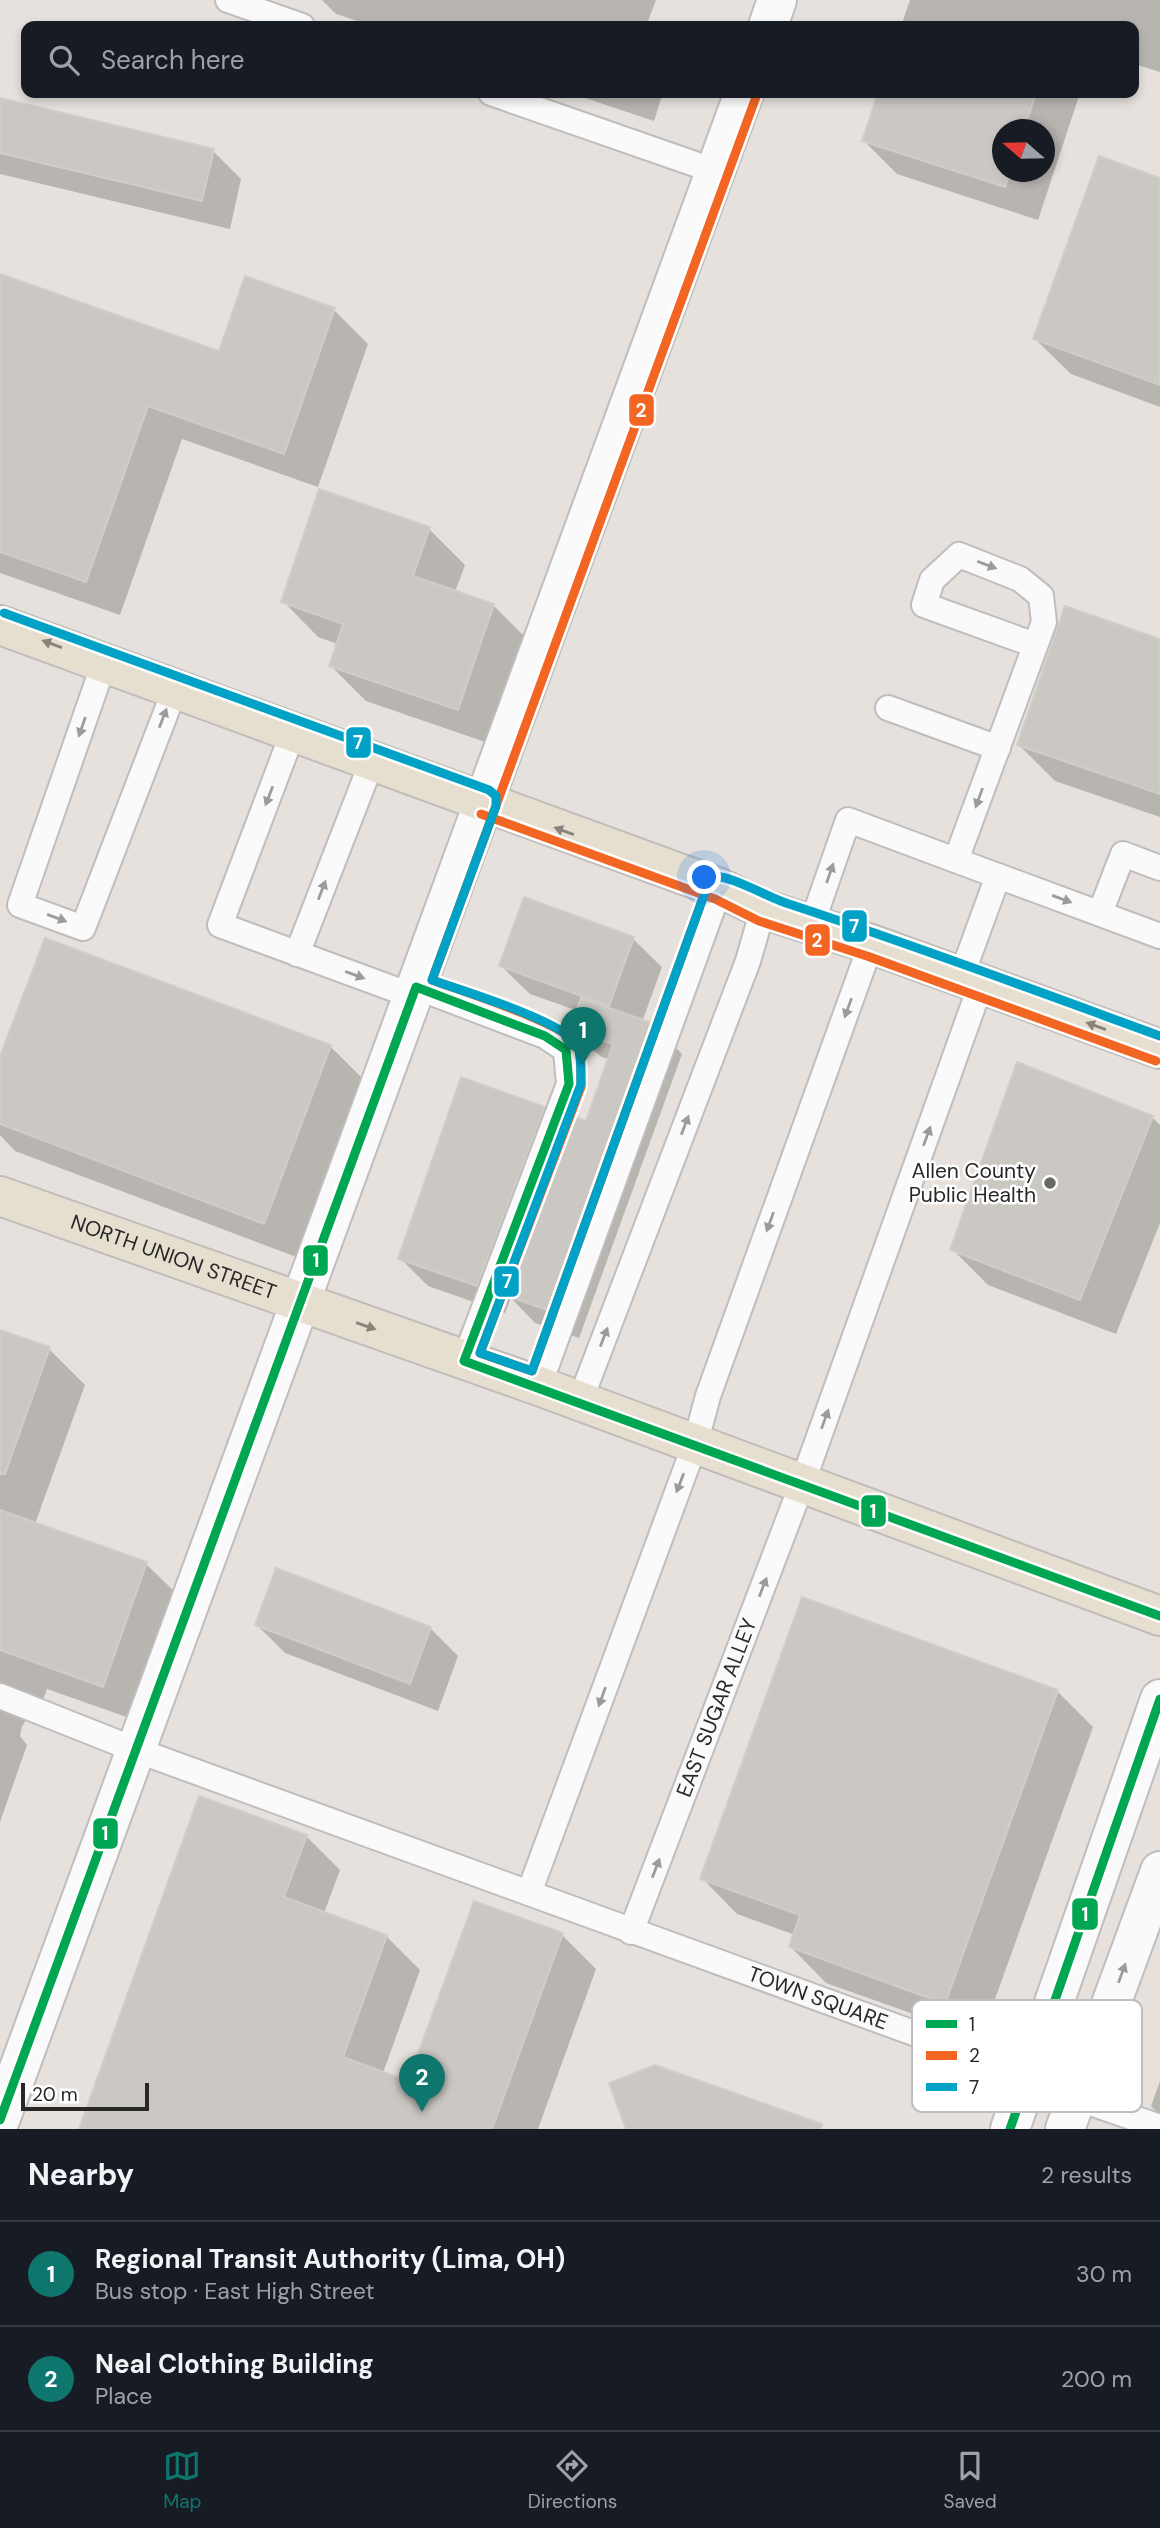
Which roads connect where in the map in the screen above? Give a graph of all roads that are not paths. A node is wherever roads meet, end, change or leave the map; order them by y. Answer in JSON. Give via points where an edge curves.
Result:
{"nodes":[{"id":1,"x":228,"y":0,"type":"edge"},
{"id":2,"x":777,"y":0,"type":"edge"},
{"id":3,"x":288,"y":21,"type":"edge"},
{"id":4,"x":770,"y":21,"type":"edge"},
{"id":5,"x":505,"y":98,"type":"edge"},
{"id":6,"x":742,"y":98,"type":"edge"},
{"id":7,"x":715,"y":171,"type":"junction"},
{"id":8,"x":0,"y":625,"type":"edge"},
{"id":9,"x":1035,"y":645,"type":"junction"},
{"id":10,"x":104,"y":663,"type":"junction"},
{"id":11,"x":175,"y":689,"type":"junction"},
{"id":12,"x":888,"y":708,"type":"dead end"},
{"id":13,"x":293,"y":732,"type":"junction"},
{"id":14,"x":998,"y":748,"type":"junction"},
{"id":15,"x":373,"y":760,"type":"junction"},
{"id":16,"x":485,"y":802,"type":"junction"},
{"id":17,"x":956,"y":860,"type":"junction"},
{"id":18,"x":1160,"y":868,"type":"edge"},
{"id":19,"x":998,"y":876,"type":"junction"},
{"id":20,"x":720,"y":888,"type":"junction"},
{"id":21,"x":763,"y":909,"type":"junction"},
{"id":22,"x":1100,"y":913,"type":"junction"},
{"id":23,"x":811,"y":926,"type":"junction"},
{"id":24,"x":1160,"y":936,"type":"edge"},
{"id":25,"x":871,"y":944,"type":"junction"},
{"id":26,"x":298,"y":954,"type":"junction"},
{"id":27,"x":971,"y":980,"type":"junction"},
{"id":28,"x":415,"y":992,"type":"junction"},
{"id":29,"x":1160,"y":1049,"type":"edge"},
{"id":30,"x":0,"y":1196,"type":"edge"},
{"id":31,"x":301,"y":1304,"type":"junction"},
{"id":32,"x":464,"y":1361,"type":"junction"},
{"id":33,"x":539,"y":1386,"type":"junction"},
{"id":34,"x":580,"y":1401,"type":"junction"},
{"id":35,"x":695,"y":1444,"type":"junction"},
{"id":36,"x":802,"y":1483,"type":"junction"},
{"id":37,"x":1149,"y":1611,"type":"edge"},
{"id":38,"x":0,"y":1696,"type":"edge"},
{"id":39,"x":1160,"y":1699,"type":"edge"},
{"id":40,"x":136,"y":1750,"type":"junction"},
{"id":41,"x":1160,"y":1871,"type":"edge"},
{"id":42,"x":529,"y":1893,"type":"junction"},
{"id":43,"x":631,"y":1932,"type":"junction"},
{"id":44,"x":1055,"y":2000,"type":"edge"},
{"id":45,"x":1112,"y":2000,"type":"edge"},
{"id":46,"x":912,"y":2033,"type":"edge"},
{"id":47,"x":1016,"y":2112,"type":"edge"},
{"id":48,"x":1070,"y":2113,"type":"edge"},
{"id":49,"x":0,"y":2120,"type":"edge"},
{"id":50,"x":1160,"y":2127,"type":"edge"},
{"id":51,"x":1010,"y":2129,"type":"edge"}],
"edges":[{"from":1,"to":3,"type":"lane"},
{"from":2,"to":4,"type":"street"},
{"from":5,"to":7,"type":"lane"},
{"from":6,"to":7,"type":"street"},
{"from":7,"to":16,"type":"street"},
{"from":10,"to":8,"type":"main road","one_way":true},
{"from":9,"to":9,"type":"lane","one_way":true,"via":[[924,605],[932,580],[959,555],[1020,579],[1041,596],[1044,622]]},
{"from":9,"to":14,"type":"lane"},
{"from":10,"to":11,"type":"main road"},
{"from":10,"to":11,"type":"lane","one_way":true,"via":[[20,905],[83,928]]},
{"from":11,"to":13,"type":"main road"},
{"from":12,"to":14,"type":"lane"},
{"from":13,"to":15,"type":"main road"},
{"from":13,"to":26,"type":"lane","one_way":true,"via":[[220,925]]},
{"from":14,"to":17,"type":"lane","one_way":true},
{"from":15,"to":16,"type":"main road"},
{"from":26,"to":15,"type":"lane","one_way":true},
{"from":20,"to":16,"type":"main road","one_way":true},
{"from":16,"to":28,"type":"street"},
{"from":17,"to":19,"type":"lane"},
{"from":23,"to":17,"type":"lane","one_way":true,"via":[[848,820]]},
{"from":18,"to":22,"type":"lane","via":[[1123,854]]},
{"from":19,"to":22,"type":"lane","one_way":true},
{"from":19,"to":27,"type":"lane","name":"EAST SUGAR ALLEY"},
{"from":20,"to":21,"type":"main road"},
{"from":20,"to":33,"type":"lane"},
{"from":21,"to":23,"type":"main road"},
{"from":34,"to":21,"type":"lane","one_way":true,"via":[[748,961]]},
{"from":22,"to":24,"type":"lane"},
{"from":23,"to":25,"type":"main road"},
{"from":25,"to":27,"type":"main road"},
{"from":25,"to":35,"type":"lane","one_way":true,"via":[[708,1396]]},
{"from":26,"to":28,"type":"lane","one_way":true},
{"from":29,"to":27,"type":"main road","one_way":true},
{"from":36,"to":27,"type":"lane","name":"EAST SUGAR ALLEY","one_way":true},
{"from":28,"to":31,"type":"street"},
{"from":28,"to":32,"type":"lane","via":[[545,1035],[566,1050],[569,1084]]},
{"from":30,"to":31,"type":"main road","name":"NORTH UNION STREET"},
{"from":31,"to":32,"type":"main road","name":"NORTH UNION STREET","one_way":true},
{"from":31,"to":40,"type":"street"},
{"from":32,"to":33,"type":"main road","name":"NORTH UNION STREET"},
{"from":33,"to":34,"type":"main road","name":"NORTH UNION STREET"},
{"from":34,"to":35,"type":"main road","name":"NORTH UNION STREET"},
{"from":35,"to":36,"type":"main road","name":"NORTH UNION STREET"},
{"from":35,"to":42,"type":"lane","one_way":true},
{"from":36,"to":37,"type":"main road","name":"NORTH UNION STREET"},
{"from":43,"to":36,"type":"lane","name":"EAST SUGAR ALLEY","one_way":true},
{"from":38,"to":40,"type":"lane","name":"TOWN SQUARE"},
{"from":39,"to":44,"type":"street"},
{"from":40,"to":42,"type":"lane","name":"TOWN SQUARE"},
{"from":40,"to":49,"type":"street"},
{"from":45,"to":41,"type":"street","one_way":true},
{"from":42,"to":43,"type":"lane","name":"TOWN SQUARE"},
{"from":43,"to":46,"type":"lane","name":"TOWN SQUARE"},
{"from":47,"to":51,"type":"street"},
{"from":48,"to":50,"type":"lane","name":"TOWN SQUARE"}]}
